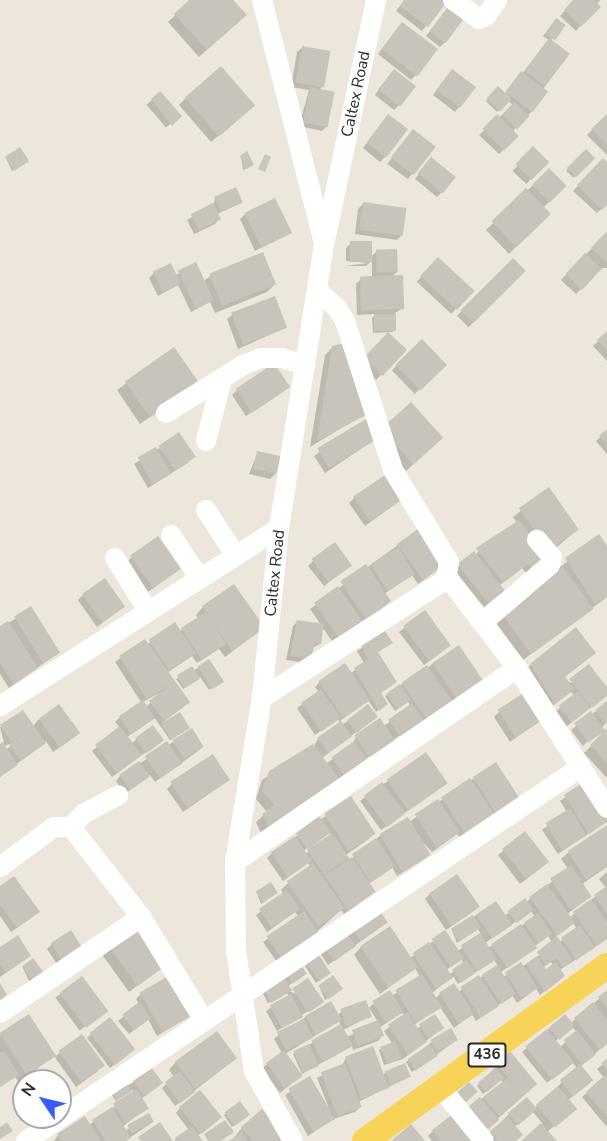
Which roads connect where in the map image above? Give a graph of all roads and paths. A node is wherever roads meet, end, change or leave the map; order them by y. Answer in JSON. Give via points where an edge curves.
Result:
{"nodes":[{"id":1,"x":262,"y":0,"type":"edge"},
{"id":2,"x":376,"y":0,"type":"edge"},
{"id":3,"x":453,"y":0,"type":"edge"},
{"id":4,"x":497,"y":0,"type":"edge"},
{"id":5,"x":324,"y":245,"type":"junction"},
{"id":6,"x":317,"y":290,"type":"junction"},
{"id":7,"x":305,"y":365,"type":"junction"},
{"id":8,"x":221,"y":382,"type":"junction"},
{"id":9,"x":166,"y":413,"type":"dead end"},
{"id":10,"x":206,"y":441,"type":"dead end"},
{"id":11,"x":206,"y":510,"type":"dead end"},
{"id":12,"x":279,"y":528,"type":"junction"},
{"id":13,"x":171,"y":535,"type":"dead end"},
{"id":14,"x":537,"y":540,"type":"dead end"},
{"id":15,"x":236,"y":556,"type":"junction"},
{"id":16,"x":115,"y":558,"type":"dead end"},
{"id":17,"x":200,"y":579,"type":"junction"},
{"id":18,"x":446,"y":579,"type":"junction"},
{"id":19,"x":148,"y":612,"type":"junction"},
{"id":20,"x":482,"y":622,"type":"junction"},
{"id":21,"x":517,"y":668,"type":"junction"},
{"id":22,"x":262,"y":698,"type":"junction"},
{"id":23,"x":0,"y":706,"type":"edge"},
{"id":24,"x":581,"y":767,"type":"junction"},
{"id":25,"x":118,"y":795,"type":"dead end"},
{"id":26,"x":607,"y":808,"type":"edge"},
{"id":27,"x":71,"y":827,"type":"junction"},
{"id":28,"x":235,"y":862,"type":"junction"},
{"id":29,"x":0,"y":867,"type":"edge"},
{"id":30,"x":141,"y":917,"type":"junction"},
{"id":31,"x":607,"y":966,"type":"edge"},
{"id":32,"x":241,"y":994,"type":"junction"},
{"id":33,"x":0,"y":1013,"type":"edge"},
{"id":34,"x":203,"y":1019,"type":"junction"},
{"id":35,"x":441,"y":1088,"type":"junction"},
{"id":36,"x":26,"y":1141,"type":"edge"},
{"id":37,"x":293,"y":1141,"type":"edge"},
{"id":38,"x":365,"y":1141,"type":"edge"},
{"id":39,"x":484,"y":1141,"type":"edge"}],
"edges":[{"from":1,"to":5,"type":"street"},
{"from":2,"to":5,"type":"street","name":"Caltex Road"},
{"from":3,"to":4,"type":"street","via":[[479,19],[486,16]]},
{"from":5,"to":6,"type":"street","name":"Caltex Road"},
{"from":6,"to":7,"type":"street","name":"Caltex Road"},
{"from":6,"to":18,"type":"street","via":[[345,321],[393,470],[449,562]]},
{"from":7,"to":8,"type":"street","via":[[281,358],[261,358],[243,365]]},
{"from":7,"to":12,"type":"street","name":"Caltex Road"},
{"from":8,"to":9,"type":"street"},
{"from":8,"to":10,"type":"street"},
{"from":11,"to":15,"type":"street"},
{"from":12,"to":15,"type":"street"},
{"from":12,"to":22,"type":"street","name":"Caltex Road"},
{"from":13,"to":17,"type":"street"},
{"from":14,"to":20,"type":"street","via":[[552,557],[550,565]]},
{"from":15,"to":17,"type":"street"},
{"from":16,"to":19,"type":"street"},
{"from":17,"to":19,"type":"street"},
{"from":18,"to":20,"type":"street"},
{"from":18,"to":22,"type":"street"},
{"from":19,"to":23,"type":"street"},
{"from":20,"to":21,"type":"street"},
{"from":21,"to":24,"type":"street"},
{"from":21,"to":28,"type":"street"},
{"from":22,"to":28,"type":"street","name":"Caltex Road"},
{"from":24,"to":26,"type":"street"},
{"from":24,"to":32,"type":"street"},
{"from":25,"to":27,"type":"street","via":[[83,814]]},
{"from":27,"to":29,"type":"street","via":[[54,827]]},
{"from":27,"to":30,"type":"street"},
{"from":28,"to":32,"type":"street","name":"Caltex Road","via":[[236,951]]},
{"from":30,"to":33,"type":"street"},
{"from":30,"to":34,"type":"street"},
{"from":31,"to":35,"type":"main road","number":"436"},
{"from":32,"to":34,"type":"street"},
{"from":32,"to":37,"type":"street","name":"Caltex Road","via":[[254,1071]]},
{"from":34,"to":36,"type":"street"},
{"from":35,"to":38,"type":"main road","number":"436"},
{"from":35,"to":39,"type":"street"}]}
